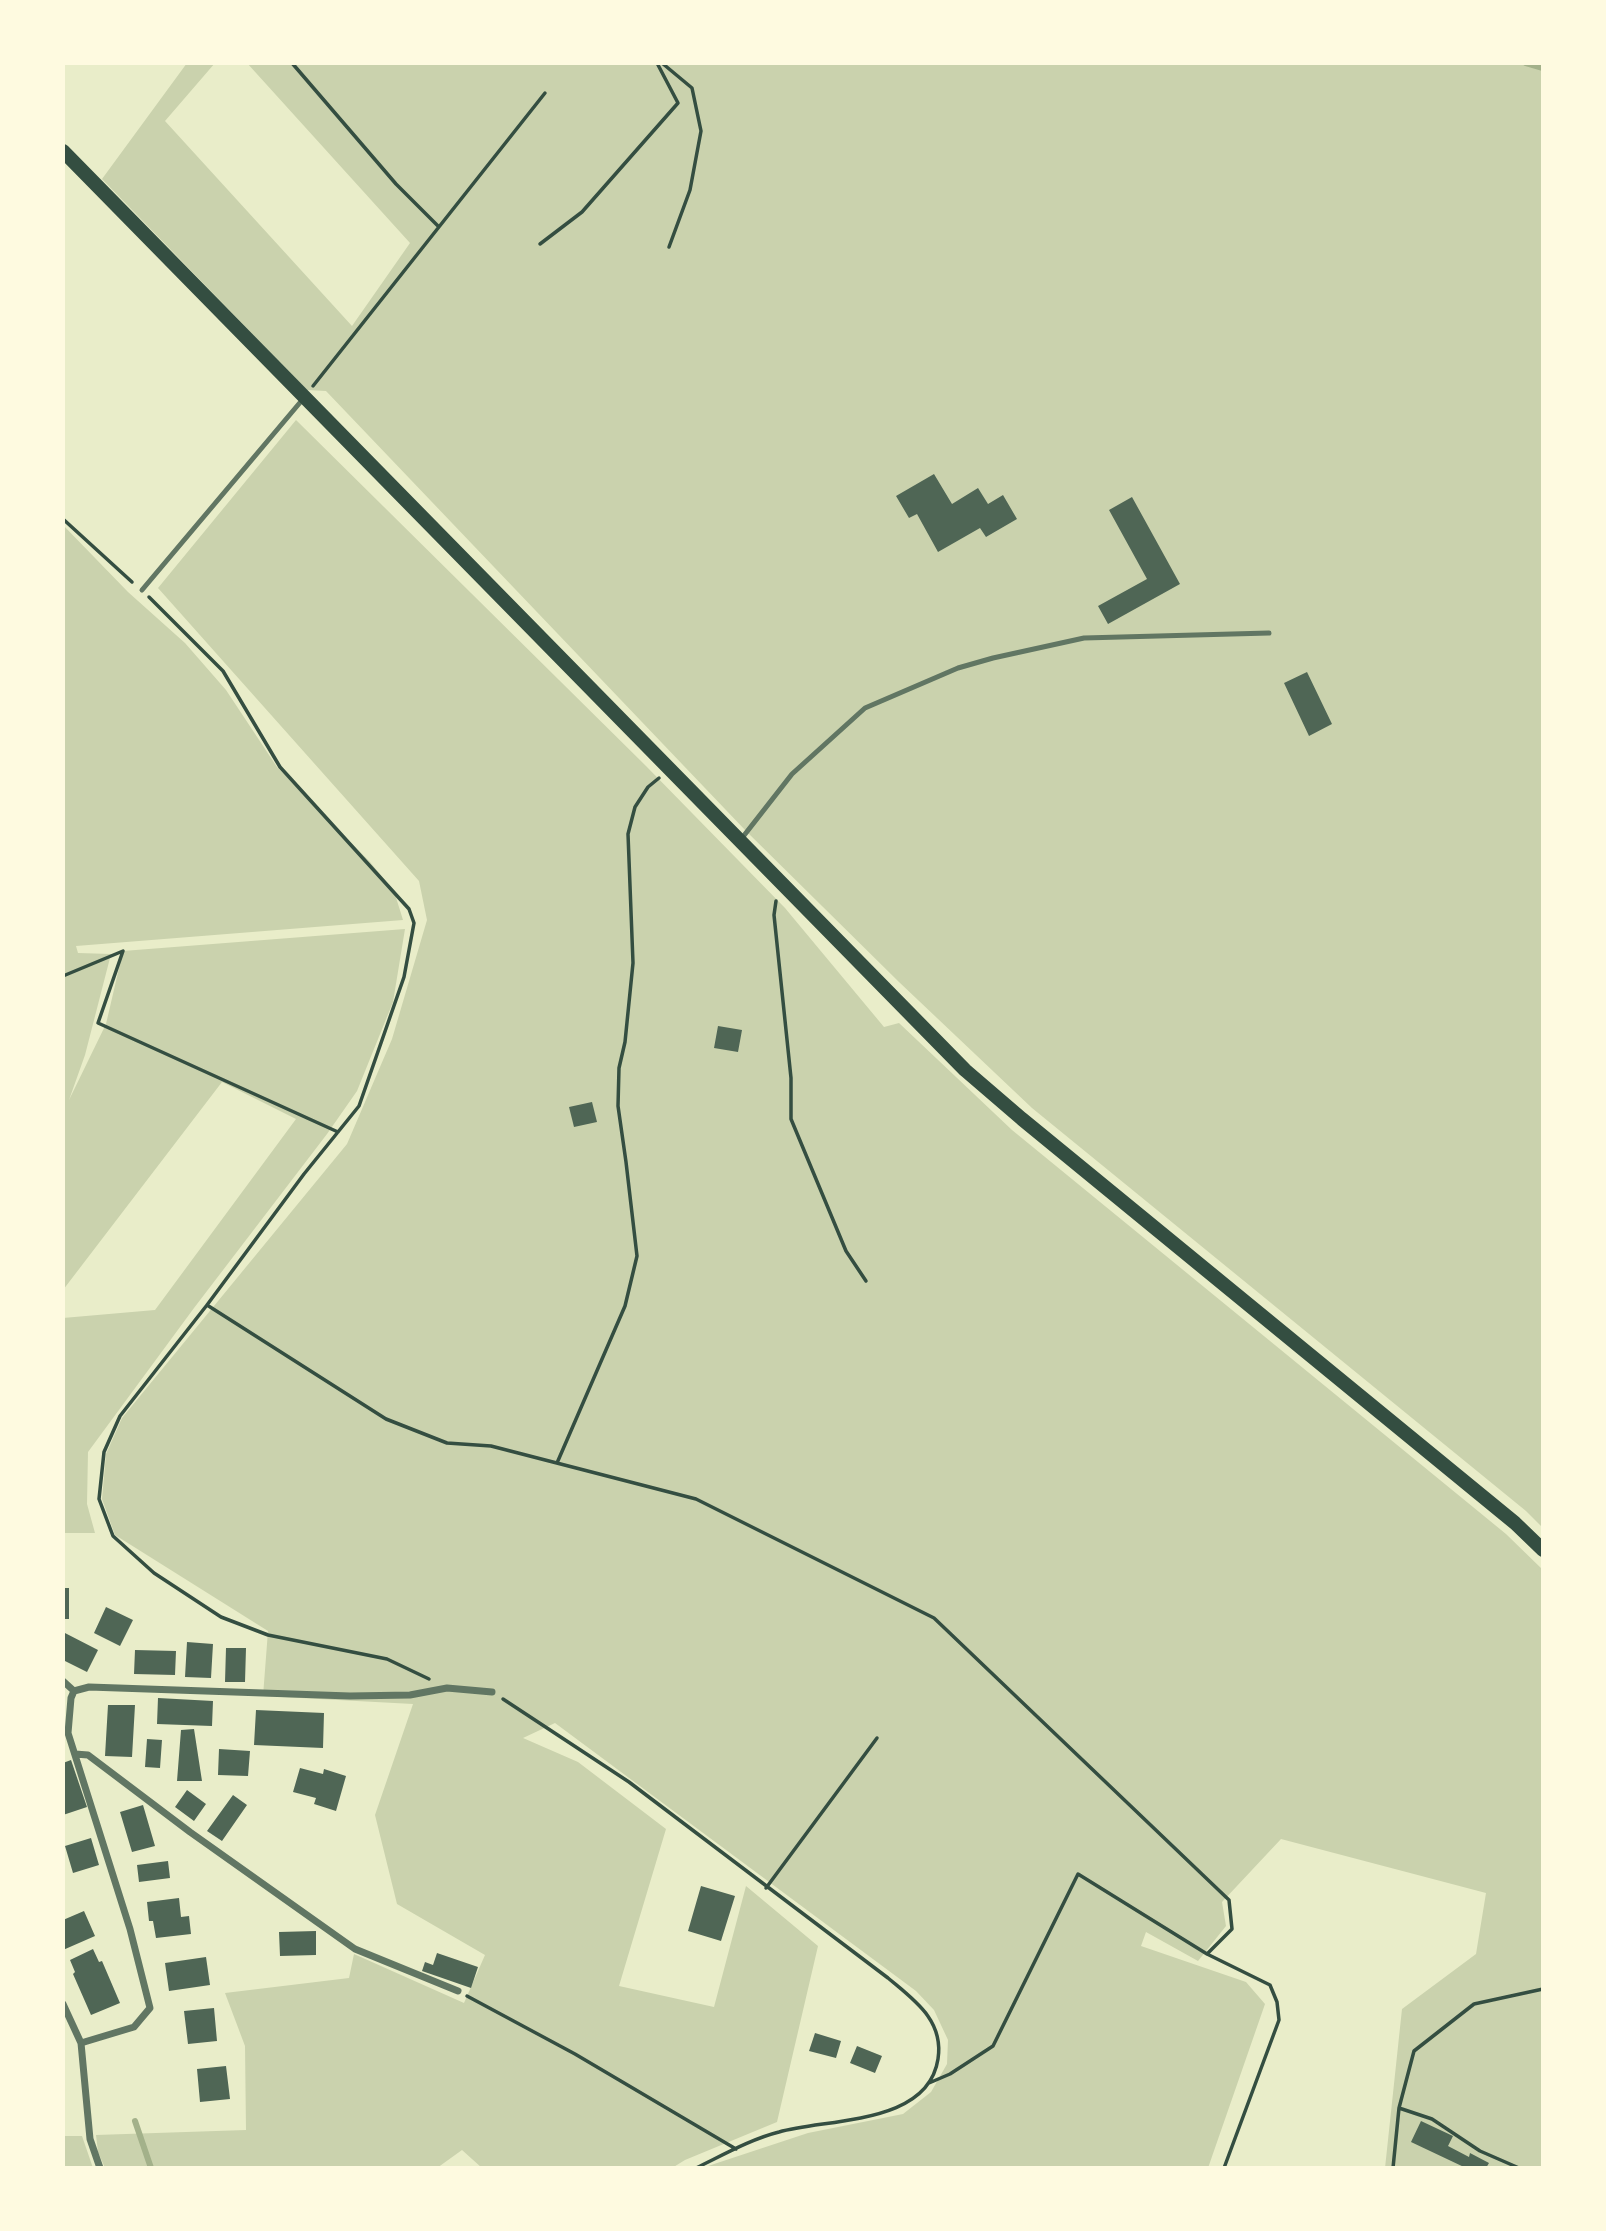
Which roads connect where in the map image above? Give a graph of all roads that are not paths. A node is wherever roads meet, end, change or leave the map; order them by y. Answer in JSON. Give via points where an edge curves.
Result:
{"nodes":[{"id":1,"x":63,"y":151,"type":"edge"},
{"id":2,"x":306,"y":396,"type":"junction"},
{"id":3,"x":142,"y":590,"type":"road end"},
{"id":4,"x":1269,"y":633,"type":"dead end"},
{"id":5,"x":739,"y":842,"type":"junction"},
{"id":6,"x":1543,"y":1549,"type":"edge"},
{"id":7,"x":63,"y":1681,"type":"edge"},
{"id":8,"x":74,"y":1691,"type":"junction"},
{"id":9,"x":492,"y":1692,"type":"road end"},
{"id":10,"x":75,"y":1754,"type":"junction"},
{"id":11,"x":458,"y":1991,"type":"road end"},
{"id":12,"x":63,"y":2004,"type":"edge"},
{"id":13,"x":81,"y":2043,"type":"junction"},
{"id":14,"x":100,"y":2168,"type":"edge"}],
"edges":[{"from":1,"to":2,"type":"main road"},
{"from":2,"to":3,"type":"lane"},
{"from":2,"to":5,"type":"main road"},
{"from":4,"to":5,"type":"lane","via":[[1084,638],[958,668],[865,708],[792,774]]},
{"from":5,"to":6,"type":"main road","via":[[965,1070]]},
{"from":7,"to":8,"type":"street"},
{"from":8,"to":9,"type":"street","via":[[89,1687],[350,1696],[410,1695],[447,1688]]},
{"from":8,"to":10,"type":"street","via":[[68,1733]]},
{"from":10,"to":11,"type":"street","via":[[88,1755],[355,1950]]},
{"from":10,"to":13,"type":"street","via":[[150,2008],[134,2027]]},
{"from":12,"to":13,"type":"street"},
{"from":13,"to":14,"type":"street","via":[[90,2139]]}]}
